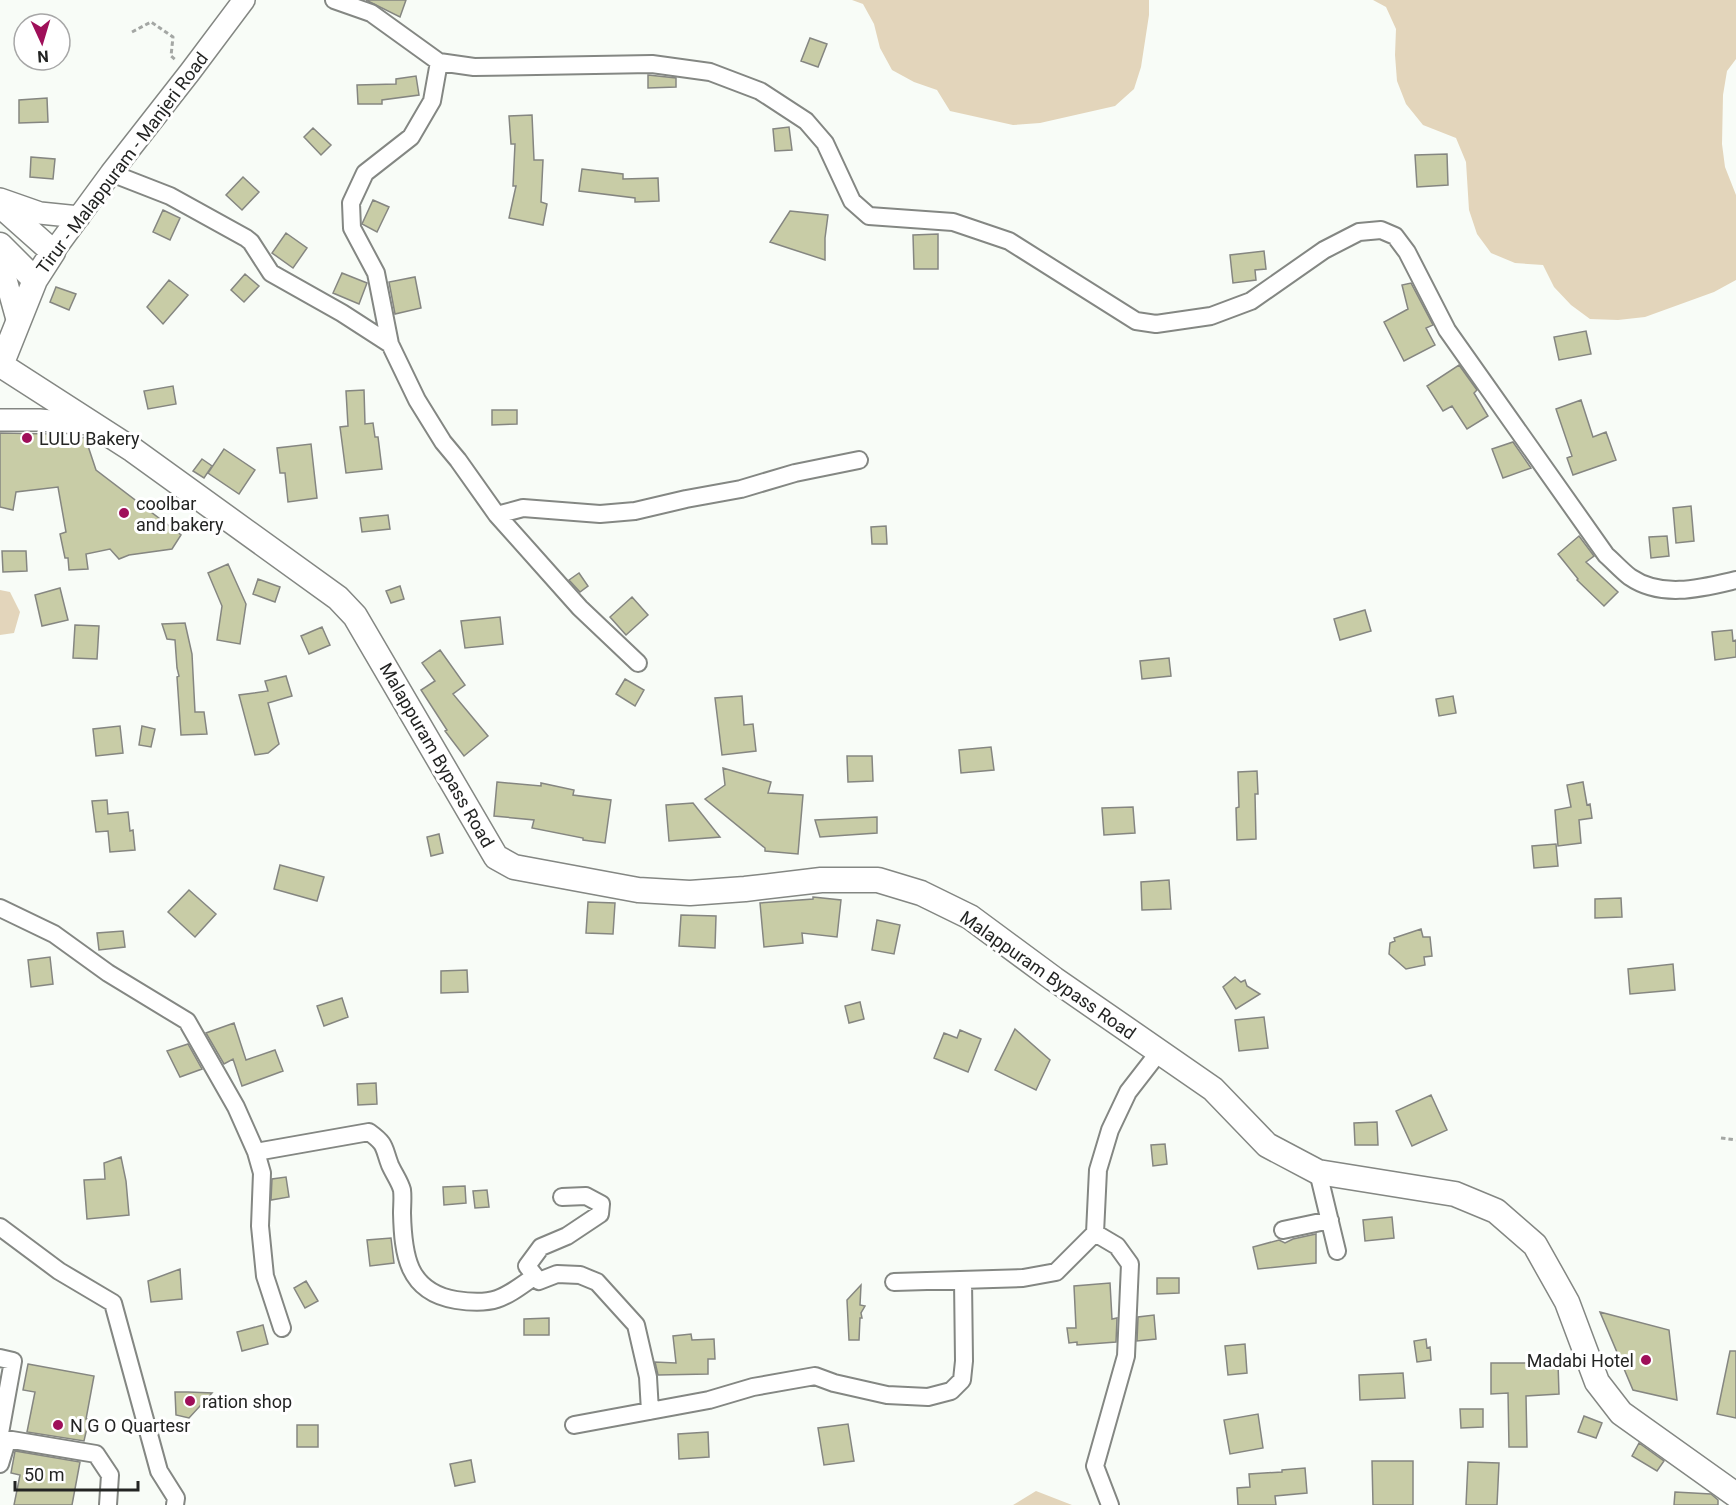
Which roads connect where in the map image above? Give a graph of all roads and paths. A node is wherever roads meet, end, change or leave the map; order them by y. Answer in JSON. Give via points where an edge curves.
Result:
{"nodes":[{"id":1,"x":243,"y":0,"type":"edge"},
{"id":2,"x":334,"y":0,"type":"edge"},
{"id":3,"x":132,"y":32,"type":"dead end"},
{"id":4,"x":439,"y":62,"type":"junction"},
{"id":5,"x":190,"y":72,"type":"junction"},
{"id":6,"x":111,"y":173,"type":"junction"},
{"id":7,"x":0,"y":198,"type":"edge"},
{"id":8,"x":0,"y":205,"type":"edge"},
{"id":9,"x":79,"y":217,"type":"junction"},
{"id":10,"x":0,"y":245,"type":"edge"},
{"id":11,"x":53,"y":252,"type":"junction"},
{"id":12,"x":0,"y":264,"type":"edge"},
{"id":13,"x":35,"y":280,"type":"junction"},
{"id":14,"x":18,"y":323,"type":"junction"},
{"id":15,"x":390,"y":344,"type":"junction"},
{"id":16,"x":0,"y":366,"type":"edge"},
{"id":17,"x":0,"y":420,"type":"edge"},
{"id":18,"x":90,"y":424,"type":"junction"},
{"id":19,"x":859,"y":460,"type":"dead end"},
{"id":20,"x":497,"y":515,"type":"junction"},
{"id":21,"x":1736,"y":580,"type":"edge"},
{"id":22,"x":638,"y":663,"type":"dead end"},
{"id":23,"x":0,"y":908,"type":"edge"},
{"id":24,"x":1159,"y":1052,"type":"junction"},
{"id":25,"x":1721,"y":1138,"type":"dead end"},
{"id":26,"x":1736,"y":1140,"type":"edge"},
{"id":27,"x":256,"y":1152,"type":"junction"},
{"id":28,"x":1318,"y":1172,"type":"junction"},
{"id":29,"x":562,"y":1197,"type":"dead end"},
{"id":30,"x":1330,"y":1220,"type":"junction"},
{"id":31,"x":0,"y":1227,"type":"edge"},
{"id":32,"x":1283,"y":1230,"type":"dead end"},
{"id":33,"x":1095,"y":1233,"type":"junction"},
{"id":34,"x":1337,"y":1251,"type":"dead end"},
{"id":35,"x":535,"y":1276,"type":"junction"},
{"id":36,"x":963,"y":1280,"type":"junction"},
{"id":37,"x":894,"y":1282,"type":"dead end"},
{"id":38,"x":282,"y":1328,"type":"dead end"},
{"id":39,"x":0,"y":1358,"type":"edge"},
{"id":40,"x":650,"y":1411,"type":"junction"},
{"id":41,"x":574,"y":1425,"type":"dead end"},
{"id":42,"x":2,"y":1437,"type":"edge"},
{"id":43,"x":0,"y":1464,"type":"edge"},
{"id":44,"x":1736,"y":1495,"type":"edge"},
{"id":45,"x":108,"y":1505,"type":"edge"},
{"id":46,"x":174,"y":1505,"type":"edge"},
{"id":47,"x":1110,"y":1505,"type":"edge"}],
"edges":[{"from":1,"to":5,"type":"main road","name":"Tirur - Malappuram - Manjeri Road"},
{"from":2,"to":4,"type":"street","via":[[370,13]]},
{"from":3,"to":5,"type":"path","via":[[151,22],[172,37],[171,56]]},
{"from":4,"to":15,"type":"street","via":[[432,101],[411,137],[364,173],[351,203],[352,228],[376,273]]},
{"from":4,"to":21,"type":"street","via":[[474,67],[652,64],[710,72],[760,91],[806,121],[825,143],[852,201],[868,216],[953,222],[1009,241],[1136,321],[1156,324],[1211,316],[1251,301],[1324,250],[1359,232],[1381,230],[1395,236],[1407,252],[1447,330],[1606,555],[1632,578],[1659,590],[1695,590]]},
{"from":5,"to":6,"type":"main road","name":"Tirur - Malappuram - Manjeri Road"},
{"from":6,"to":9,"type":"main road","name":"Tirur - Malappuram - Manjeri Road"},
{"from":6,"to":15,"type":"street","via":[[170,196],[246,238],[271,273]]},
{"from":7,"to":9,"type":"main road","via":[[40,213]]},
{"from":8,"to":11,"type":"highway"},
{"from":9,"to":11,"type":"main road","name":"Tirur - Malappuram - Manjeri Road"},
{"from":10,"to":13,"type":"highway"},
{"from":11,"to":13,"type":"highway","name":"Tirur - Malappuram - Manjeri Road"},
{"from":12,"to":14,"type":"main road"},
{"from":13,"to":14,"type":"highway","name":"Tirur - Malappuram - Manjeri Road"},
{"from":14,"to":16,"type":"highway","name":"Tirur - Malappuram - Manjeri Road"},
{"from":15,"to":20,"type":"street","via":[[443,442]]},
{"from":16,"to":18,"type":"highway","name":"Malappuram Bypass Road"},
{"from":17,"to":18,"type":"main road"},
{"from":18,"to":24,"type":"highway","name":"Malappuram Bypass Road","via":[[133,450],[315,581],[356,616],[496,857],[514,867],[638,890],[690,893],[820,880],[878,880],[921,893],[970,917]]},
{"from":19,"to":20,"type":"street","via":[[634,511],[600,514],[524,508]]},
{"from":20,"to":22,"type":"street","via":[[580,608]]},
{"from":23,"to":27,"type":"street","via":[[54,934],[117,979],[187,1021],[236,1107]]},
{"from":24,"to":28,"type":"highway","name":"Malappuram Bypass Road","via":[[1213,1089],[1267,1145]]},
{"from":24,"to":33,"type":"street","via":[[1128,1092],[1110,1130],[1098,1170]]},
{"from":25,"to":26,"type":"path"},
{"from":27,"to":35,"type":"street","via":[[369,1132],[382,1141],[402,1190],[404,1251],[413,1275],[427,1290],[447,1299],[477,1304],[497,1300]]},
{"from":27,"to":38,"type":"street","via":[[262,1173],[260,1226],[264,1276]]},
{"from":28,"to":30,"type":"street"},
{"from":28,"to":44,"type":"highway","name":"Malappuram Bypass Road","via":[[1455,1194],[1496,1212],[1535,1245],[1567,1302],[1597,1382],[1621,1413]]},
{"from":29,"to":35,"type":"street","via":[[586,1196],[601,1204],[600,1214],[567,1236],[541,1247],[527,1266]]},
{"from":30,"to":32,"type":"street"},
{"from":30,"to":34,"type":"street"},
{"from":31,"to":46,"type":"street","via":[[59,1271],[113,1303],[159,1471],[176,1498]]},
{"from":33,"to":36,"type":"street","via":[[1056,1272],[1023,1278]]},
{"from":33,"to":47,"type":"street","via":[[1118,1246],[1130,1264],[1126,1356],[1095,1466]]},
{"from":35,"to":40,"type":"street","via":[[539,1281],[557,1274],[580,1275],[597,1282],[636,1325],[648,1377]]},
{"from":36,"to":37,"type":"street"},
{"from":36,"to":40,"type":"street","via":[[962,1380],[951,1391],[928,1397],[887,1395],[815,1377]]},
{"from":39,"to":42,"type":"street","via":[[13,1361]]},
{"from":40,"to":41,"type":"street"},
{"from":42,"to":43,"type":"street"},
{"from":42,"to":45,"type":"street","via":[[96,1454],[110,1475]]}]}
